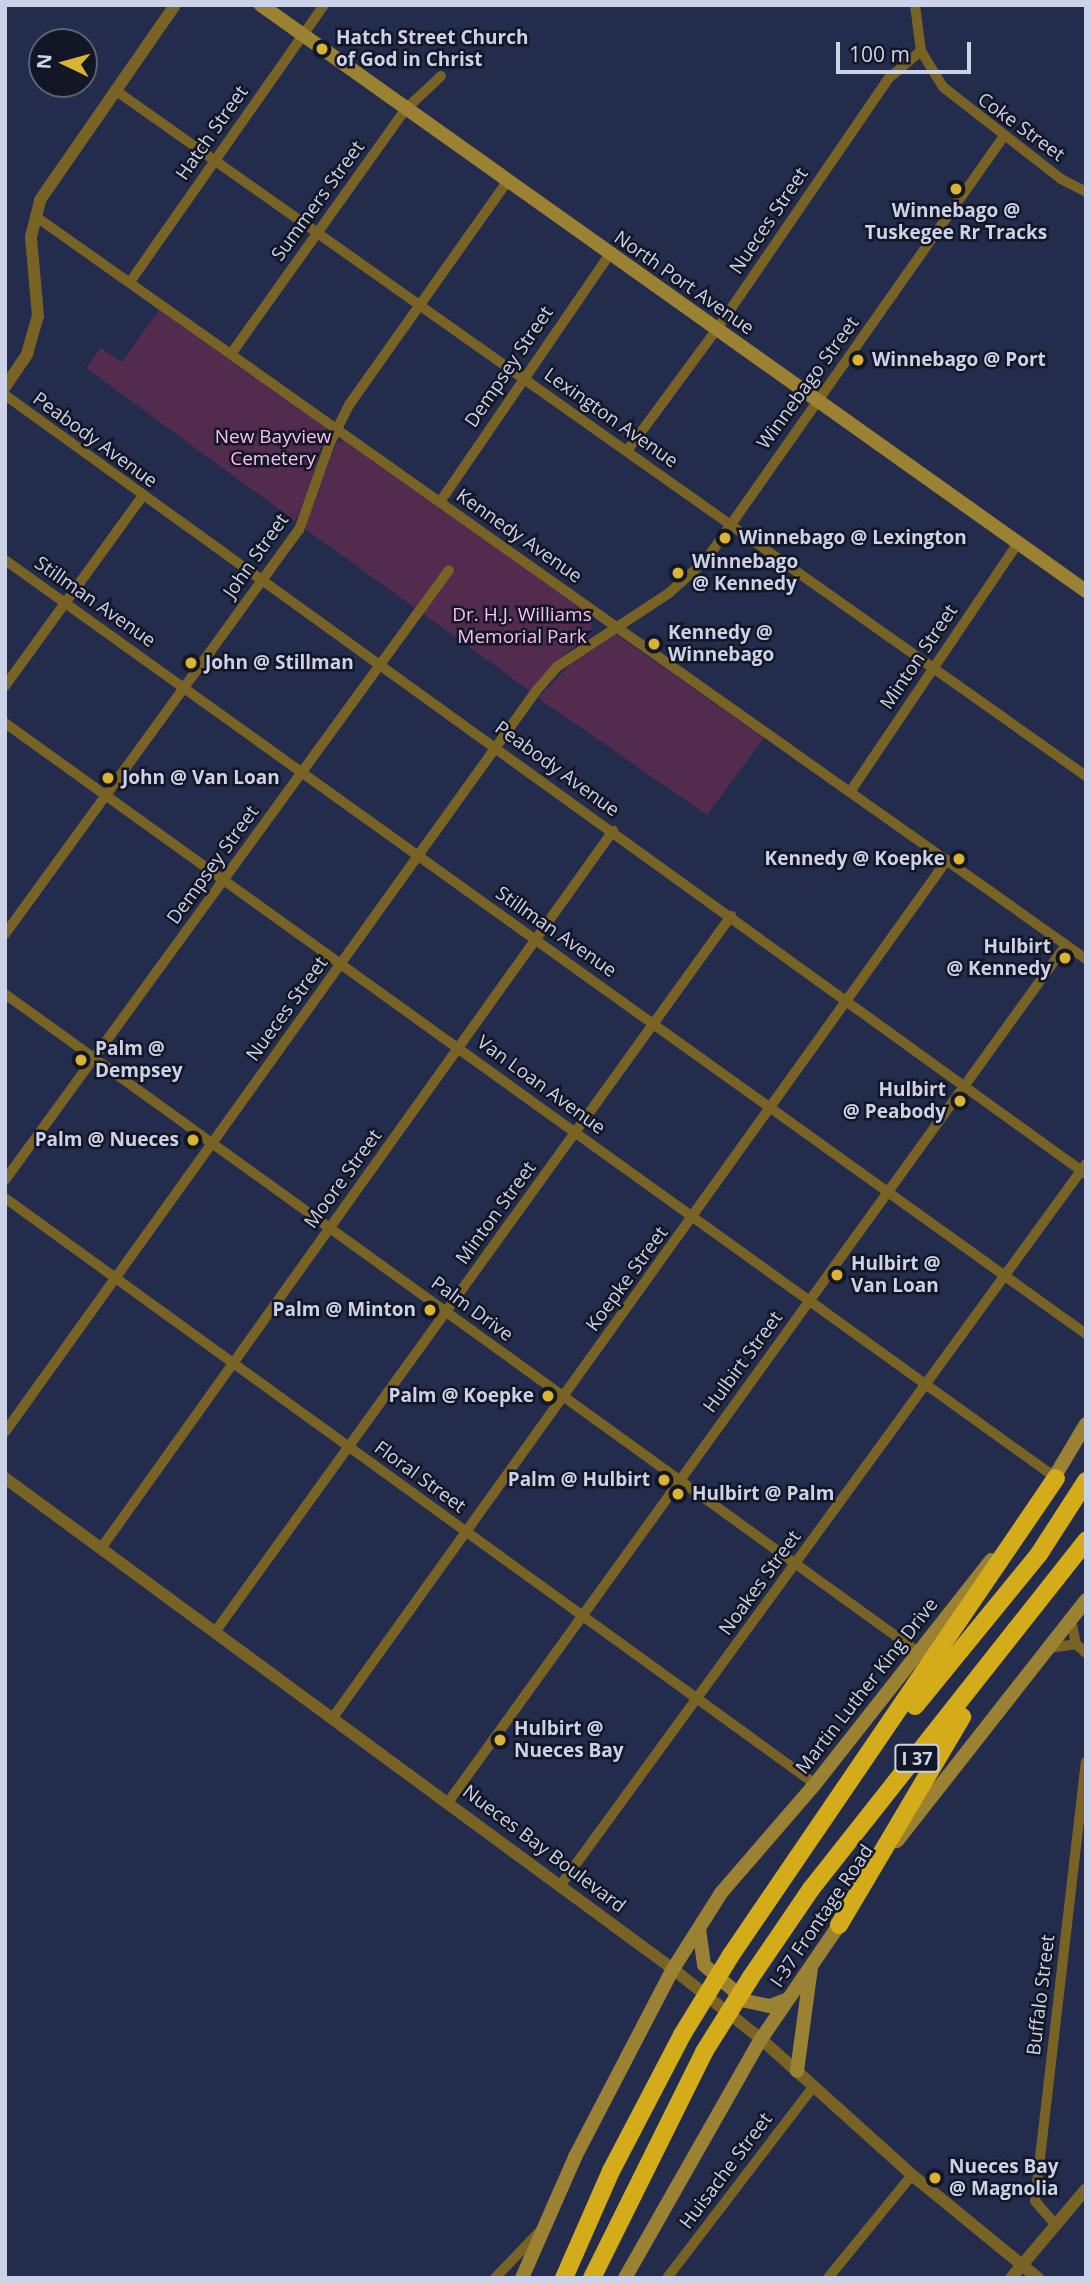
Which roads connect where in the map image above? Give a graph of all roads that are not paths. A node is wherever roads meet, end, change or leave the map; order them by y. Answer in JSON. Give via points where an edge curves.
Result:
{"nodes":[{"id":1,"x":175,"y":5,"type":"edge"},
{"id":2,"x":261,"y":5,"type":"edge"},
{"id":3,"x":324,"y":5,"type":"edge"},
{"id":4,"x":915,"y":5,"type":"edge"},
{"id":5,"x":303,"y":35,"type":"junction"},
{"id":6,"x":921,"y":51,"type":"junction"},
{"id":7,"x":441,"y":76,"type":"dead end"},
{"id":8,"x":115,"y":90,"type":"junction"},
{"id":9,"x":406,"y":109,"type":"junction"},
{"id":10,"x":1004,"y":136,"type":"junction"},
{"id":11,"x":213,"y":160,"type":"junction"},
{"id":12,"x":507,"y":182,"type":"junction"},
{"id":13,"x":1086,"y":192,"type":"edge"},
{"id":14,"x":35,"y":216,"type":"junction"},
{"id":15,"x":317,"y":231,"type":"junction"},
{"id":16,"x":610,"y":254,"type":"junction"},
{"id":17,"x":130,"y":282,"type":"junction"},
{"id":18,"x":420,"y":304,"type":"junction"},
{"id":19,"x":717,"y":329,"type":"junction"},
{"id":20,"x":231,"y":354,"type":"junction"},
{"id":21,"x":522,"y":376,"type":"junction"},
{"id":22,"x":5,"y":387,"type":"edge"},
{"id":23,"x":5,"y":395,"type":"edge"},
{"id":24,"x":818,"y":401,"type":"junction"},
{"id":25,"x":337,"y":428,"type":"junction"},
{"id":26,"x":627,"y":451,"type":"junction"},
{"id":27,"x":142,"y":497,"type":"junction"},
{"id":28,"x":440,"y":502,"type":"junction"},
{"id":29,"x":729,"y":523,"type":"junction"},
{"id":30,"x":1018,"y":542,"type":"junction"},
{"id":31,"x":5,"y":560,"type":"edge"},
{"id":32,"x":449,"y":570,"type":"dead end"},
{"id":33,"x":261,"y":581,"type":"junction"},
{"id":34,"x":1086,"y":591,"type":"edge"},
{"id":35,"x":65,"y":603,"type":"junction"},
{"id":36,"x":618,"y":628,"type":"junction"},
{"id":37,"x":378,"y":666,"type":"junction"},
{"id":38,"x":933,"y":668,"type":"junction"},
{"id":39,"x":183,"y":685,"type":"junction"},
{"id":40,"x":5,"y":686,"type":"edge"},
{"id":41,"x":5,"y":723,"type":"edge"},
{"id":42,"x":498,"y":747,"type":"junction"},
{"id":43,"x":303,"y":771,"type":"junction"},
{"id":44,"x":1086,"y":776,"type":"edge"},
{"id":45,"x":850,"y":792,"type":"junction"},
{"id":46,"x":107,"y":793,"type":"junction"},
{"id":47,"x":613,"y":831,"type":"junction"},
{"id":48,"x":419,"y":859,"type":"junction"},
{"id":49,"x":947,"y":860,"type":"junction"},
{"id":50,"x":225,"y":878,"type":"junction"},
{"id":51,"x":731,"y":916,"type":"junction"},
{"id":52,"x":5,"y":934,"type":"edge"},
{"id":53,"x":536,"y":939,"type":"junction"},
{"id":54,"x":1066,"y":945,"type":"junction"},
{"id":55,"x":1086,"y":959,"type":"edge"},
{"id":56,"x":342,"y":963,"type":"junction"},
{"id":57,"x":5,"y":994,"type":"edge"},
{"id":58,"x":846,"y":1000,"type":"junction"},
{"id":59,"x":654,"y":1023,"type":"junction"},
{"id":60,"x":459,"y":1047,"type":"junction"},
{"id":61,"x":94,"y":1058,"type":"junction"},
{"id":62,"x":964,"y":1086,"type":"junction"},
{"id":63,"x":771,"y":1108,"type":"junction"},
{"id":64,"x":576,"y":1132,"type":"junction"},
{"id":65,"x":211,"y":1142,"type":"junction"},
{"id":66,"x":1084,"y":1170,"type":"edge"},
{"id":67,"x":5,"y":1180,"type":"edge"},
{"id":68,"x":888,"y":1192,"type":"junction"},
{"id":69,"x":5,"y":1198,"type":"edge"},
{"id":70,"x":693,"y":1216,"type":"junction"},
{"id":71,"x":330,"y":1228,"type":"junction"},
{"id":72,"x":1004,"y":1276,"type":"junction"},
{"id":73,"x":115,"y":1278,"type":"junction"},
{"id":74,"x":810,"y":1300,"type":"junction"},
{"id":75,"x":446,"y":1311,"type":"junction"},
{"id":76,"x":1086,"y":1334,"type":"edge"},
{"id":77,"x":233,"y":1363,"type":"junction"},
{"id":78,"x":926,"y":1384,"type":"junction"},
{"id":79,"x":564,"y":1396,"type":"junction"},
{"id":80,"x":1086,"y":1424,"type":"edge"},
{"id":81,"x":5,"y":1432,"type":"edge"},
{"id":82,"x":349,"y":1447,"type":"junction"},
{"id":83,"x":5,"y":1478,"type":"edge"},
{"id":84,"x":1056,"y":1478,"type":"junction"},
{"id":85,"x":680,"y":1480,"type":"junction"},
{"id":86,"x":1086,"y":1481,"type":"edge"},
{"id":87,"x":464,"y":1530,"type":"junction"},
{"id":88,"x":1086,"y":1541,"type":"edge"},
{"id":89,"x":102,"y":1547,"type":"junction"},
{"id":90,"x":795,"y":1563,"type":"junction"},
{"id":91,"x":1043,"y":1600,"type":"junction"},
{"id":92,"x":1086,"y":1600,"type":"edge"},
{"id":93,"x":582,"y":1615,"type":"junction"},
{"id":94,"x":1071,"y":1618,"type":"junction"},
{"id":95,"x":215,"y":1632,"type":"junction"},
{"id":96,"x":1076,"y":1644,"type":"junction"},
{"id":97,"x":1045,"y":1649,"type":"junction"},
{"id":98,"x":918,"y":1652,"type":"junction"},
{"id":99,"x":1086,"y":1653,"type":"edge"},
{"id":100,"x":697,"y":1699,"type":"junction"},
{"id":101,"x":334,"y":1716,"type":"junction"},
{"id":102,"x":1086,"y":1762,"type":"edge"},
{"id":103,"x":855,"y":1778,"type":"junction"},
{"id":104,"x":815,"y":1784,"type":"junction"},
{"id":105,"x":449,"y":1801,"type":"junction"},
{"id":106,"x":561,"y":1886,"type":"junction"},
{"id":107,"x":839,"y":1925,"type":"junction"},
{"id":108,"x":699,"y":1928,"type":"junction"},
{"id":109,"x":812,"y":1965,"type":"junction"},
{"id":110,"x":673,"y":1969,"type":"junction"},
{"id":111,"x":790,"y":1998,"type":"junction"},
{"id":112,"x":761,"y":2039,"type":"junction"},
{"id":113,"x":797,"y":2071,"type":"junction"},
{"id":114,"x":814,"y":2086,"type":"junction"},
{"id":115,"x":912,"y":2175,"type":"junction"},
{"id":116,"x":1086,"y":2189,"type":"edge"},
{"id":117,"x":1055,"y":2224,"type":"junction"},
{"id":118,"x":542,"y":2229,"type":"junction"},
{"id":119,"x":1022,"y":2265,"type":"junction"},
{"id":120,"x":495,"y":2278,"type":"edge"},
{"id":121,"x":522,"y":2278,"type":"edge"},
{"id":122,"x":564,"y":2278,"type":"edge"},
{"id":123,"x":592,"y":2278,"type":"edge"},
{"id":124,"x":625,"y":2278,"type":"edge"},
{"id":125,"x":667,"y":2278,"type":"edge"},
{"id":126,"x":828,"y":2278,"type":"edge"},
{"id":127,"x":1011,"y":2278,"type":"edge"},
{"id":128,"x":1038,"y":2278,"type":"edge"}],
"edges":[{"from":1,"to":8,"type":"street"},
{"from":2,"to":5,"type":"main road","name":"North Port Avenue"},
{"from":3,"to":5,"type":"street","name":"Hatch Street"},
{"from":4,"to":6,"type":"street","name":"Coke Street"},
{"from":5,"to":9,"type":"main road","name":"North Port Avenue"},
{"from":5,"to":11,"type":"street","name":"Hatch Street"},
{"from":6,"to":10,"type":"street","name":"Coke Street","via":[[959,103]]},
{"from":6,"to":19,"type":"street","name":"Nueces Street","via":[[889,78]]},
{"from":7,"to":9,"type":"street","name":"Summers Street"},
{"from":8,"to":11,"type":"street","name":"Lexington Avenue"},
{"from":8,"to":14,"type":"street","via":[[47,187]]},
{"from":9,"to":12,"type":"main road","name":"North Port Avenue"},
{"from":9,"to":15,"type":"street","name":"Summers Street"},
{"from":10,"to":13,"type":"street","name":"Coke Street"},
{"from":10,"to":24,"type":"street","name":"Winnebago Street"},
{"from":11,"to":15,"type":"street","name":"Lexington Avenue"},
{"from":11,"to":17,"type":"street","name":"Hatch Street"},
{"from":12,"to":16,"type":"main road","name":"North Port Avenue"},
{"from":12,"to":18,"type":"street","name":"John Street"},
{"from":14,"to":17,"type":"street","name":"Kennedy Avenue"},
{"from":14,"to":22,"type":"street","via":[[32,253],[38,316],[27,354]]},
{"from":15,"to":18,"type":"street","name":"Lexington Avenue"},
{"from":15,"to":20,"type":"street","name":"Summers Street"},
{"from":16,"to":19,"type":"main road","name":"North Port Avenue"},
{"from":16,"to":21,"type":"street","name":"Dempsey Street"},
{"from":17,"to":20,"type":"street","name":"Kennedy Avenue"},
{"from":18,"to":21,"type":"street","name":"Lexington Avenue"},
{"from":18,"to":25,"type":"street","name":"John Street"},
{"from":19,"to":24,"type":"main road","name":"North Port Avenue"},
{"from":19,"to":26,"type":"street","name":"Nueces Street"},
{"from":20,"to":25,"type":"street","name":"Kennedy Avenue"},
{"from":21,"to":26,"type":"street","name":"Lexington Avenue"},
{"from":21,"to":28,"type":"street","name":"Dempsey Street"},
{"from":23,"to":27,"type":"street","name":"Peabody Avenue"},
{"from":24,"to":29,"type":"street","name":"Winnebago Street"},
{"from":24,"to":30,"type":"main road","name":"North Port Avenue"},
{"from":25,"to":28,"type":"street","name":"Kennedy Avenue"},
{"from":25,"to":33,"type":"street","name":"John Street","via":[[299,530]]},
{"from":26,"to":29,"type":"street","name":"Lexington Avenue"},
{"from":27,"to":33,"type":"street","name":"Peabody Avenue"},
{"from":27,"to":35,"type":"street"},
{"from":28,"to":36,"type":"street","name":"Kennedy Avenue"},
{"from":29,"to":36,"type":"street","name":"Winnebago Street","via":[[690,577]]},
{"from":29,"to":38,"type":"street","name":"Lexington Avenue"},
{"from":30,"to":34,"type":"main road","name":"North Port Avenue"},
{"from":30,"to":38,"type":"street","name":"Minton Street"},
{"from":31,"to":35,"type":"street","name":"Stillman Avenue"},
{"from":32,"to":37,"type":"street","name":"Dempsey Street"},
{"from":33,"to":37,"type":"street","name":"Peabody Avenue"},
{"from":33,"to":39,"type":"street","name":"John Street"},
{"from":35,"to":39,"type":"street","name":"Stillman Avenue"},
{"from":35,"to":40,"type":"street"},
{"from":36,"to":42,"type":"street","name":"Nueces Street","via":[[558,666]]},
{"from":36,"to":45,"type":"street","name":"Kennedy Avenue"},
{"from":37,"to":42,"type":"street","name":"Peabody Avenue"},
{"from":37,"to":43,"type":"street","name":"Dempsey Street"},
{"from":38,"to":44,"type":"street","name":"Lexington Avenue"},
{"from":38,"to":45,"type":"street","name":"Minton Street"},
{"from":39,"to":43,"type":"street","name":"Stillman Avenue"},
{"from":39,"to":46,"type":"street","name":"John Street"},
{"from":41,"to":46,"type":"street","name":"Van Loan Avenue"},
{"from":42,"to":47,"type":"street","name":"Peabody Avenue"},
{"from":42,"to":48,"type":"street","name":"Nueces Street"},
{"from":43,"to":48,"type":"street","name":"Stillman Avenue"},
{"from":43,"to":50,"type":"street","name":"Dempsey Street"},
{"from":45,"to":49,"type":"street","name":"Kennedy Avenue"},
{"from":46,"to":50,"type":"street","name":"Van Loan Avenue"},
{"from":46,"to":52,"type":"street","name":"John Street"},
{"from":47,"to":51,"type":"street","name":"Peabody Avenue"},
{"from":47,"to":53,"type":"street","name":"Moore Street"},
{"from":48,"to":53,"type":"street","name":"Stillman Avenue"},
{"from":48,"to":56,"type":"street","name":"Nueces Street"},
{"from":49,"to":54,"type":"street","name":"Kennedy Avenue"},
{"from":49,"to":58,"type":"street","name":"Koepke Street"},
{"from":50,"to":56,"type":"street","name":"Van Loan Avenue"},
{"from":50,"to":61,"type":"street","name":"Dempsey Street"},
{"from":51,"to":58,"type":"street","name":"Peabody Avenue"},
{"from":51,"to":59,"type":"street","name":"Minton Street"},
{"from":53,"to":59,"type":"street","name":"Stillman Avenue"},
{"from":53,"to":60,"type":"street","name":"Moore Street"},
{"from":54,"to":55,"type":"street","name":"Kennedy Avenue"},
{"from":54,"to":62,"type":"street","name":"Hulbirt Street"},
{"from":56,"to":60,"type":"street","name":"Van Loan Avenue"},
{"from":56,"to":65,"type":"street","name":"Nueces Street"},
{"from":57,"to":61,"type":"street","name":"Palm Drive"},
{"from":58,"to":62,"type":"street","name":"Peabody Avenue"},
{"from":58,"to":63,"type":"street","name":"Koepke Street"},
{"from":59,"to":63,"type":"street","name":"Stillman Avenue"},
{"from":59,"to":64,"type":"street","name":"Minton Street"},
{"from":60,"to":64,"type":"street","name":"Van Loan Avenue"},
{"from":60,"to":71,"type":"street","name":"Moore Street"},
{"from":61,"to":65,"type":"street","name":"Palm Drive"},
{"from":61,"to":67,"type":"street","name":"Dempsey Street"},
{"from":62,"to":66,"type":"street","name":"Peabody Avenue"},
{"from":62,"to":68,"type":"street","name":"Hulbirt Street"},
{"from":63,"to":68,"type":"street","name":"Stillman Avenue"},
{"from":63,"to":70,"type":"street","name":"Koepke Street"},
{"from":64,"to":70,"type":"street","name":"Van Loan Avenue"},
{"from":64,"to":75,"type":"street","name":"Minton Street"},
{"from":65,"to":71,"type":"street","name":"Palm Drive"},
{"from":65,"to":73,"type":"street","name":"Nueces Street"},
{"from":66,"to":72,"type":"street","name":"Noakes Street"},
{"from":68,"to":72,"type":"street","name":"Stillman Avenue"},
{"from":68,"to":74,"type":"street","name":"Hulbirt Street"},
{"from":69,"to":73,"type":"street","name":"Floral Street"},
{"from":70,"to":74,"type":"street","name":"Van Loan Avenue"},
{"from":70,"to":79,"type":"street","name":"Koepke Street"},
{"from":71,"to":75,"type":"street","name":"Palm Drive"},
{"from":71,"to":77,"type":"street","name":"Moore Street"},
{"from":72,"to":76,"type":"street","name":"Stillman Avenue"},
{"from":72,"to":78,"type":"street","name":"Noakes Street"},
{"from":73,"to":77,"type":"street","name":"Floral Street"},
{"from":73,"to":81,"type":"street","name":"Nueces Street"},
{"from":74,"to":78,"type":"street","name":"Van Loan Avenue"},
{"from":74,"to":85,"type":"street","name":"Hulbirt Street"},
{"from":75,"to":79,"type":"street","name":"Palm Drive"},
{"from":75,"to":82,"type":"street","name":"Minton Street"},
{"from":77,"to":82,"type":"street","name":"Floral Street"},
{"from":77,"to":89,"type":"street","name":"Moore Street"},
{"from":78,"to":84,"type":"street","name":"Van Loan Avenue"},
{"from":78,"to":90,"type":"street","name":"Noakes Street"},
{"from":79,"to":85,"type":"street","name":"Palm Drive"},
{"from":79,"to":87,"type":"street","name":"Koepke Street"},
{"from":80,"to":84,"type":"main road","name":"Martin Luther King Drive"},
{"from":82,"to":87,"type":"street","name":"Floral Street"},
{"from":82,"to":95,"type":"street","name":"Minton Street"},
{"from":83,"to":89,"type":"street","name":"Nueces Bay Boulevard"},
{"from":84,"to":98,"type":"main road","name":"Martin Luther King Drive"},
{"from":84,"to":103,"type":"highway"},
{"from":85,"to":90,"type":"street","name":"Palm Drive"},
{"from":85,"to":93,"type":"street","name":"Hulbirt Street"},
{"from":86,"to":103,"type":"highway","number":"I 37","via":[[1039,1554]]},
{"from":87,"to":93,"type":"street","name":"Floral Street"},
{"from":87,"to":101,"type":"street","name":"Koepke Street"},
{"from":88,"to":91,"type":"highway","number":"I 37"},
{"from":89,"to":95,"type":"street","name":"Nueces Bay Boulevard"},
{"from":90,"to":98,"type":"street","name":"Palm Drive"},
{"from":90,"to":100,"type":"street","name":"Noakes Street"},
{"from":91,"to":107,"type":"highway","via":[[958,1722]]},
{"from":91,"to":123,"type":"highway","number":"I 37","bridge":true,"via":[[811,1889],[751,1977],[704,2052]]},
{"from":92,"to":94,"type":"main road","name":"I-37 Frontage Road"},
{"from":93,"to":100,"type":"street","name":"Floral Street"},
{"from":93,"to":105,"type":"street","name":"Hulbirt Street"},
{"from":94,"to":96,"type":"street"},
{"from":94,"to":97,"type":"main road","name":"I-37 Frontage Road"},
{"from":95,"to":101,"type":"street","name":"Nueces Bay Boulevard"},
{"from":96,"to":97,"type":"street"},
{"from":96,"to":99,"type":"street"},
{"from":97,"to":107,"type":"main road","name":"I-37 Frontage Road","via":[[919,1810]]},
{"from":98,"to":104,"type":"main road","name":"Martin Luther King Drive"},
{"from":100,"to":104,"type":"street","name":"Floral Street"},
{"from":100,"to":106,"type":"street","name":"Noakes Street"},
{"from":101,"to":105,"type":"street","name":"Nueces Bay Boulevard"},
{"from":102,"to":117,"type":"street","name":"Buffalo Street","via":[[1035,2201]]},
{"from":103,"to":122,"type":"highway","number":"I 37","bridge":true,"via":[[731,1955],[682,2035],[611,2171]]},
{"from":104,"to":108,"type":"main road","name":"Martin Luther King Drive","via":[[721,1893]]},
{"from":105,"to":106,"type":"street","name":"Nueces Bay Boulevard"},
{"from":106,"to":110,"type":"street","name":"Nueces Bay Boulevard"},
{"from":107,"to":109,"type":"main road","name":"I-37 Frontage Road"},
{"from":108,"to":110,"type":"main road","name":"Martin Luther King Drive"},
{"from":108,"to":111,"type":"main road","via":[[704,1965],[746,2001],[770,2006]]},
{"from":109,"to":111,"type":"main road","name":"I-37 Frontage Road"},
{"from":109,"to":113,"type":"main road"},
{"from":110,"to":112,"type":"street","name":"Nueces Bay Boulevard"},
{"from":110,"to":118,"type":"main road"},
{"from":111,"to":112,"type":"main road","name":"I-37 Frontage Road"},
{"from":112,"to":113,"type":"street","name":"Nueces Bay Boulevard"},
{"from":112,"to":124,"type":"main road","name":"I-37 Frontage Road"},
{"from":113,"to":114,"type":"street","name":"Nueces Bay Boulevard"},
{"from":114,"to":115,"type":"street","name":"Nueces Bay Boulevard"},
{"from":114,"to":125,"type":"street","name":"Huisache Street"},
{"from":115,"to":119,"type":"street","name":"Nueces Bay Boulevard"},
{"from":115,"to":126,"type":"street"},
{"from":116,"to":117,"type":"street"},
{"from":117,"to":119,"type":"street"},
{"from":118,"to":120,"type":"street"},
{"from":118,"to":121,"type":"main road"},
{"from":119,"to":127,"type":"street"},
{"from":119,"to":128,"type":"street","name":"Nueces Bay Boulevard"}]}
